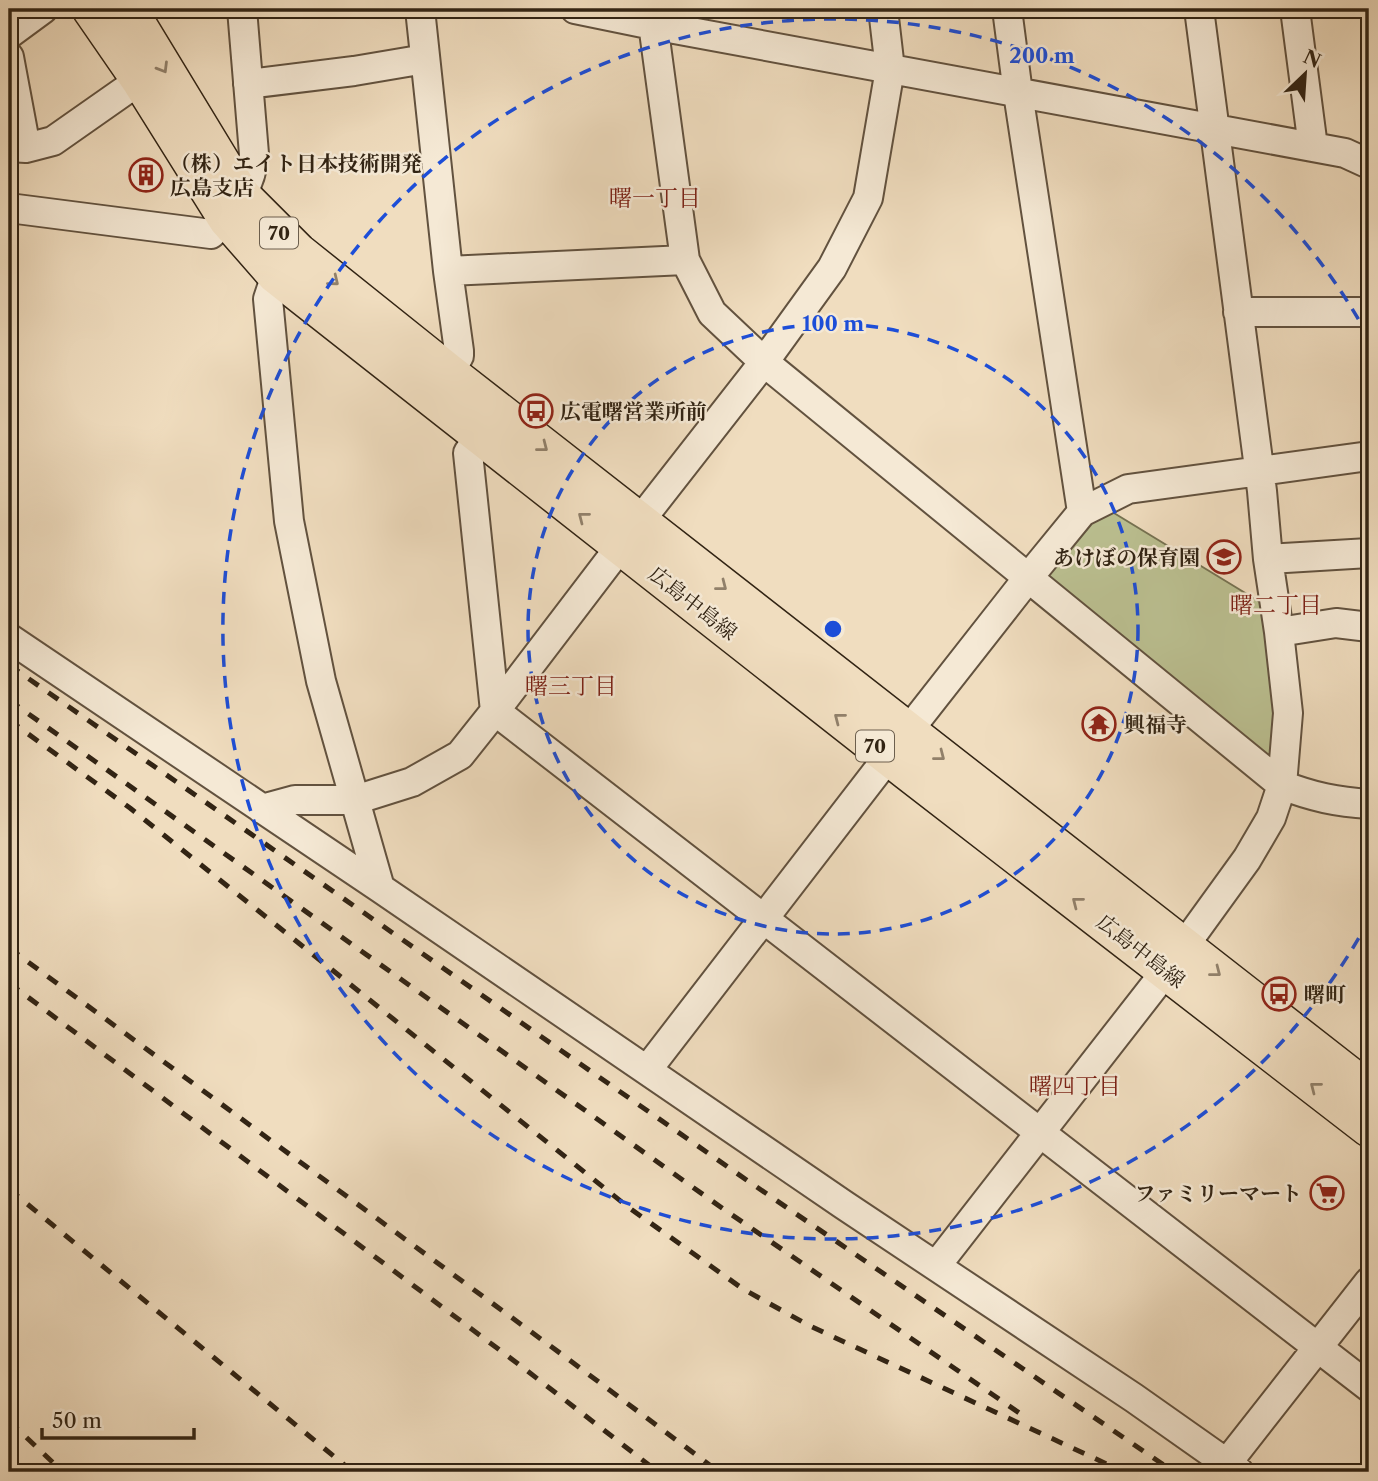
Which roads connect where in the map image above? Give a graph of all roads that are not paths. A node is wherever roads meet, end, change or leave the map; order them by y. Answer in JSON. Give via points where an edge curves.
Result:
{"nodes":[{"id":1,"x":43,"y":9,"type":"edge"},
{"id":2,"x":91,"y":9,"type":"edge"},
{"id":3,"x":128,"y":9,"type":"edge"},
{"id":4,"x":242,"y":9,"type":"edge"},
{"id":5,"x":420,"y":9,"type":"edge"},
{"id":6,"x":575,"y":9,"type":"edge"},
{"id":7,"x":883,"y":9,"type":"edge"},
{"id":8,"x":1007,"y":9,"type":"edge"},
{"id":9,"x":1199,"y":9,"type":"edge"},
{"id":10,"x":1295,"y":9,"type":"edge"},
{"id":11,"x":652,"y":17,"type":"edge"},
{"id":12,"x":702,"y":22,"type":"edge"},
{"id":13,"x":9,"y":34,"type":"edge"},
{"id":14,"x":9,"y":57,"type":"edge"},
{"id":15,"x":425,"y":60,"type":"junction"},
{"id":16,"x":890,"y":69,"type":"junction"},
{"id":17,"x":140,"y":80,"type":"junction"},
{"id":18,"x":248,"y":84,"type":"junction"},
{"id":19,"x":1018,"y":93,"type":"junction"},
{"id":20,"x":1215,"y":129,"type":"junction"},
{"id":21,"x":1313,"y":147,"type":"junction"},
{"id":22,"x":18,"y":148,"type":"edge"},
{"id":23,"x":1369,"y":164,"type":"edge"},
{"id":24,"x":234,"y":207,"type":"junction"},
{"id":25,"x":9,"y":208,"type":"edge"},
{"id":26,"x":685,"y":260,"type":"junction"},
{"id":27,"x":287,"y":263,"type":"junction"},
{"id":28,"x":448,"y":271,"type":"junction"},
{"id":29,"x":1238,"y":312,"type":"junction"},
{"id":30,"x":1369,"y":312,"type":"edge"},
{"id":31,"x":764,"y":362,"type":"junction"},
{"id":32,"x":448,"y":372,"type":"junction"},
{"id":33,"x":480,"y":435,"type":"junction"},
{"id":34,"x":1369,"y":456,"type":"edge"},
{"id":35,"x":1260,"y":471,"type":"junction"},
{"id":36,"x":1082,"y":512,"type":"junction"},
{"id":37,"x":630,"y":534,"type":"junction"},
{"id":38,"x":1369,"y":552,"type":"edge"},
{"id":39,"x":1268,"y":559,"type":"junction"},
{"id":40,"x":1028,"y":578,"type":"junction"},
{"id":41,"x":1369,"y":627,"type":"edge"},
{"id":42,"x":1279,"y":632,"type":"junction"},
{"id":43,"x":9,"y":638,"type":"edge"},
{"id":44,"x":495,"y":710,"type":"junction"},
{"id":45,"x":898,"y":744,"type":"junction"},
{"id":46,"x":1283,"y":785,"type":"junction"},
{"id":47,"x":355,"y":800,"type":"junction"},
{"id":48,"x":1369,"y":804,"type":"edge"},
{"id":49,"x":262,"y":809,"type":"junction"},
{"id":50,"x":380,"y":888,"type":"junction"},
{"id":51,"x":764,"y":918,"type":"junction"},
{"id":52,"x":1175,"y":958,"type":"junction"},
{"id":53,"x":648,"y":1070,"type":"junction"},
{"id":54,"x":1369,"y":1091,"type":"edge"},
{"id":55,"x":1369,"y":1128,"type":"edge"},
{"id":56,"x":1040,"y":1132,"type":"junction"},
{"id":57,"x":936,"y":1266,"type":"junction"},
{"id":58,"x":1369,"y":1282,"type":"edge"},
{"id":59,"x":1318,"y":1347,"type":"junction"},
{"id":60,"x":1369,"y":1387,"type":"edge"},
{"id":61,"x":1233,"y":1468,"type":"edge"}],
"edges":[{"from":1,"to":13,"type":"street"},
{"from":2,"to":17,"type":"main road","name":"広島中島線","number":"70"},
{"from":3,"to":24,"type":"main road","name":"広島中島線","number":"70","one_way":true},
{"from":4,"to":18,"type":"street"},
{"from":5,"to":15,"type":"street"},
{"from":6,"to":11,"type":"street"},
{"from":7,"to":16,"type":"street"},
{"from":8,"to":19,"type":"street"},
{"from":9,"to":20,"type":"street"},
{"from":10,"to":21,"type":"street"},
{"from":11,"to":12,"type":"street"},
{"from":11,"to":26,"type":"street"},
{"from":12,"to":16,"type":"street"},
{"from":14,"to":22,"type":"street"},
{"from":15,"to":18,"type":"street"},
{"from":15,"to":28,"type":"street"},
{"from":16,"to":19,"type":"street"},
{"from":16,"to":31,"type":"street","via":[[868,198],[832,268]]},
{"from":17,"to":22,"type":"street","via":[[53,141]]},
{"from":17,"to":24,"type":"main road","name":"広島中島線","number":"70"},
{"from":18,"to":24,"type":"street","via":[[253,166]]},
{"from":19,"to":20,"type":"street"},
{"from":19,"to":36,"type":"street"},
{"from":20,"to":21,"type":"street"},
{"from":20,"to":29,"type":"street"},
{"from":21,"to":23,"type":"street","via":[[1345,153]]},
{"from":24,"to":25,"type":"street","via":[[211,234]]},
{"from":24,"to":27,"type":"main road","name":"広島中島線","number":"70"},
{"from":26,"to":28,"type":"street"},
{"from":26,"to":31,"type":"street","via":[[712,313]]},
{"from":27,"to":32,"type":"main road","name":"広島中島線","number":"70","one_way":true},
{"from":27,"to":33,"type":"main road","name":"広島中島線","number":"70"},
{"from":27,"to":47,"type":"street","via":[[268,299],[289,521],[321,681]]},
{"from":28,"to":32,"type":"street","via":[[459,356]]},
{"from":29,"to":30,"type":"street"},
{"from":29,"to":35,"type":"street"},
{"from":31,"to":37,"type":"street"},
{"from":31,"to":40,"type":"street"},
{"from":32,"to":37,"type":"main road","name":"広島中島線","number":"70","one_way":true},
{"from":37,"to":33,"type":"main road","name":"広島中島線","number":"70","one_way":true},
{"from":33,"to":44,"type":"street","via":[[467,453]]},
{"from":34,"to":35,"type":"street"},
{"from":35,"to":36,"type":"street","via":[[1128,489]]},
{"from":35,"to":39,"type":"street"},
{"from":36,"to":40,"type":"street"},
{"from":37,"to":44,"type":"street"},
{"from":37,"to":45,"type":"main road","name":"広島中島線","number":"70"},
{"from":38,"to":39,"type":"street"},
{"from":39,"to":42,"type":"street"},
{"from":40,"to":45,"type":"street"},
{"from":40,"to":46,"type":"street"},
{"from":41,"to":42,"type":"street","via":[[1336,623]]},
{"from":42,"to":46,"type":"street","via":[[1288,713]]},
{"from":43,"to":49,"type":"street"},
{"from":44,"to":47,"type":"street","via":[[460,755],[412,782]]},
{"from":44,"to":51,"type":"street"},
{"from":45,"to":51,"type":"street"},
{"from":45,"to":52,"type":"main road","name":"広島中島線","number":"70"},
{"from":46,"to":48,"type":"street","via":[[1311,796]]},
{"from":46,"to":52,"type":"street","via":[[1271,818],[1247,859]]},
{"from":47,"to":49,"type":"street","via":[[295,800]]},
{"from":47,"to":50,"type":"street"},
{"from":49,"to":50,"type":"street"},
{"from":50,"to":53,"type":"street"},
{"from":51,"to":53,"type":"street"},
{"from":51,"to":56,"type":"street"},
{"from":52,"to":54,"type":"main road","name":"広島中島線","number":"70","one_way":true},
{"from":55,"to":52,"type":"main road","name":"広島中島線","number":"70","one_way":true},
{"from":52,"to":56,"type":"street"},
{"from":53,"to":57,"type":"street"},
{"from":56,"to":57,"type":"street"},
{"from":56,"to":59,"type":"street"},
{"from":57,"to":61,"type":"street"},
{"from":58,"to":59,"type":"street"},
{"from":59,"to":60,"type":"street"},
{"from":59,"to":61,"type":"street"}]}
